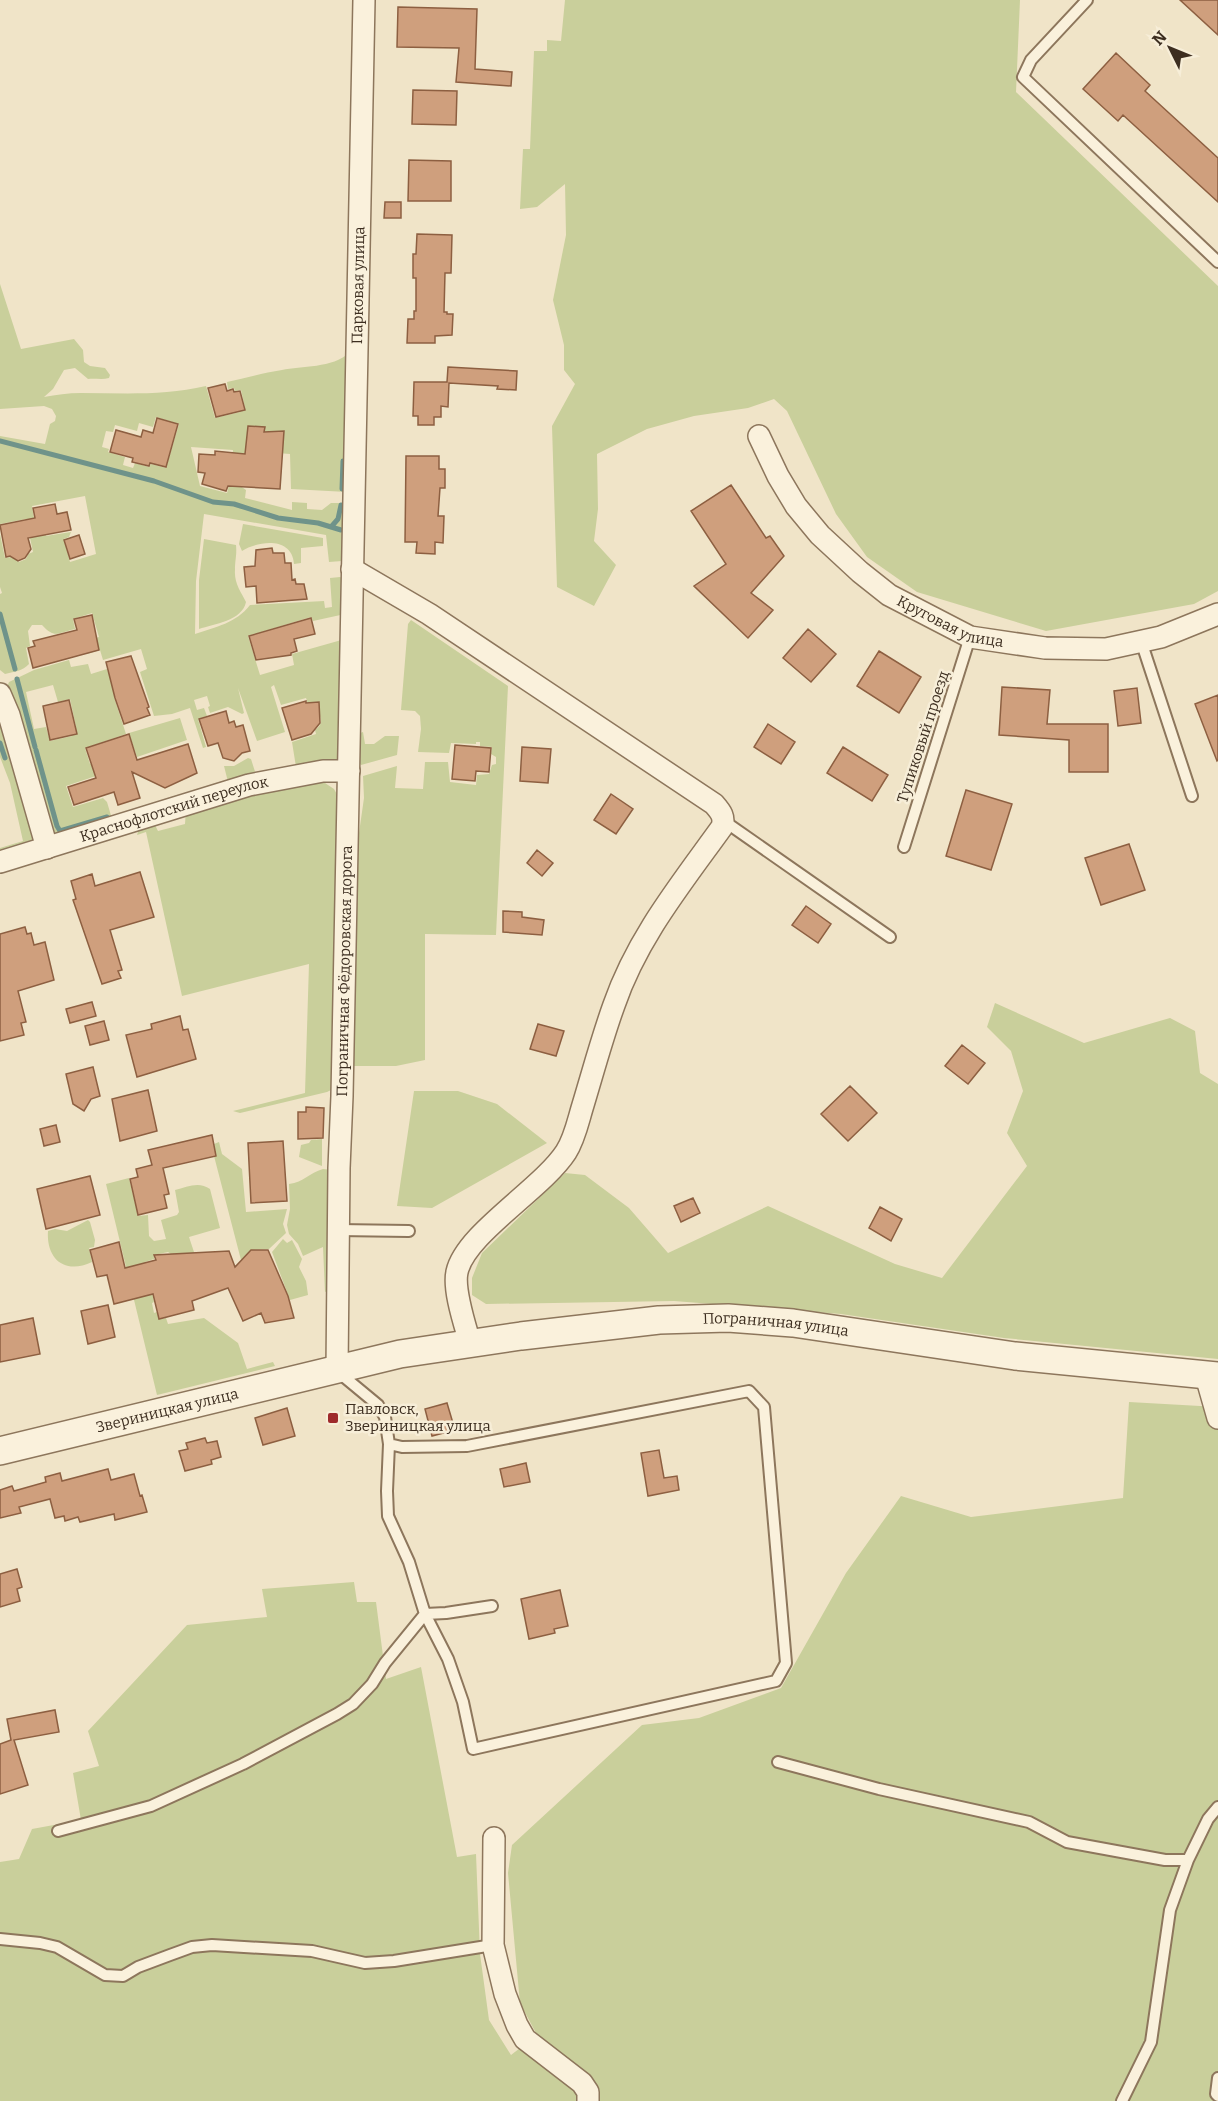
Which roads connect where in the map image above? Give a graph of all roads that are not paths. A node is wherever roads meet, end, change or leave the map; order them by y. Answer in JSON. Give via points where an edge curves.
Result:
{"nodes":[{"id":1,"x":364,"y":0,"type":"edge"},
{"id":2,"x":1087,"y":0,"type":"edge"},
{"id":3,"x":1218,"y":262,"type":"edge"},
{"id":4,"x":759,"y":435,"type":"dead end"},
{"id":5,"x":352,"y":569,"type":"junction"},
{"id":6,"x":1218,"y":615,"type":"edge"},
{"id":7,"x":970,"y":636,"type":"junction"},
{"id":8,"x":1141,"y":641,"type":"junction"},
{"id":9,"x":0,"y":694,"type":"edge"},
{"id":10,"x":349,"y":771,"type":"junction"},
{"id":11,"x":1192,"y":796,"type":"dead end"},
{"id":12,"x":724,"y":821,"type":"junction"},
{"id":13,"x":904,"y":847,"type":"dead end"},
{"id":14,"x":47,"y":848,"type":"junction"},
{"id":15,"x":0,"y":862,"type":"edge"},
{"id":16,"x":890,"y":937,"type":"dead end"},
{"id":17,"x":338,"y":1230,"type":"junction"},
{"id":18,"x":409,"y":1231,"type":"dead end"},
{"id":19,"x":470,"y":1343,"type":"junction"},
{"id":20,"x":337,"y":1371,"type":"junction"},
{"id":21,"x":1212,"y":1376,"type":"edge"},
{"id":22,"x":1218,"y":1418,"type":"edge"},
{"id":23,"x":389,"y":1444,"type":"junction"},
{"id":24,"x":0,"y":1451,"type":"edge"},
{"id":25,"x":492,"y":1606,"type":"dead end"},
{"id":26,"x":424,"y":1614,"type":"junction"},
{"id":27,"x":778,"y":1762,"type":"dead end"},
{"id":28,"x":1218,"y":1806,"type":"edge"},
{"id":29,"x":58,"y":1831,"type":"dead end"},
{"id":30,"x":494,"y":1839,"type":"dead end"},
{"id":31,"x":1188,"y":1860,"type":"junction"},
{"id":32,"x":0,"y":1939,"type":"edge"},
{"id":33,"x":493,"y":1945,"type":"junction"},
{"id":34,"x":1218,"y":2078,"type":"edge"},
{"id":35,"x":1218,"y":2096,"type":"edge"},
{"id":36,"x":588,"y":2101,"type":"edge"},
{"id":37,"x":1122,"y":2101,"type":"edge"}],
"edges":[{"from":1,"to":5,"type":"street","name":"Парковая улица"},
{"from":2,"to":3,"type":"lane","via":[[1031,60],[1023,77]]},
{"from":4,"to":7,"type":"street","name":"Круговая улица","via":[[796,506],[820,535],[889,595]]},
{"from":5,"to":10,"type":"street","name":"Пограничная Фёдоровская дорога"},
{"from":5,"to":12,"type":"street","via":[[459,633],[714,804]]},
{"from":6,"to":8,"type":"street","name":"Круговая улица"},
{"from":7,"to":8,"type":"street","name":"Круговая улица","via":[[1045,648],[1106,649]]},
{"from":7,"to":13,"type":"lane","name":"Тупиковый проезд"},
{"from":8,"to":11,"type":"lane"},
{"from":9,"to":14,"type":"street"},
{"from":10,"to":14,"type":"street","name":"Краснофлотский переулок","via":[[323,771],[249,785]]},
{"from":10,"to":17,"type":"street","name":"Пограничная Фёдоровская дорога"},
{"from":12,"to":16,"type":"lane"},
{"from":12,"to":19,"type":"street","via":[[634,956],[614,1005],[572,1143],[552,1170],[485,1231],[462,1260],[457,1289]]},
{"from":14,"to":15,"type":"street","name":"Краснофлотский переулок"},
{"from":17,"to":18,"type":"lane"},
{"from":17,"to":20,"type":"street","name":"Пограничная Фёдоровская дорога"},
{"from":19,"to":20,"type":"street","name":"Пограничная улица","via":[[400,1354]]},
{"from":19,"to":21,"type":"street","name":"Пограничная улица","via":[[659,1320],[728,1318],[827,1327],[1015,1356]]},
{"from":20,"to":23,"type":"lane","via":[[378,1405],[385,1417]]},
{"from":20,"to":24,"type":"street","name":"Звериницкая улица"},
{"from":21,"to":22,"type":"street"},
{"from":23,"to":26,"type":"lane","via":[[388,1516],[409,1562]]},
{"from":23,"to":26,"type":"lane","via":[[467,1446],[749,1391],[764,1407],[786,1663],[776,1681],[473,1749],[448,1659]]},
{"from":25,"to":26,"type":"lane"},
{"from":26,"to":29,"type":"lane","via":[[372,1684],[337,1714],[243,1764],[151,1806]]},
{"from":27,"to":31,"type":"lane","via":[[1029,1822],[1067,1842],[1165,1860]]},
{"from":28,"to":31,"type":"lane"},
{"from":30,"to":33,"type":"street"},
{"from":31,"to":37,"type":"lane","via":[[1170,1910],[1151,2042]]},
{"from":32,"to":33,"type":"lane","via":[[57,1947],[105,1975],[123,1976],[192,1947],[212,1945],[312,1951],[365,1963],[394,1962]]},
{"from":33,"to":36,"type":"street","via":[[505,1994],[525,2039],[582,2083]]},
{"from":34,"to":35,"type":"lane"}]}
